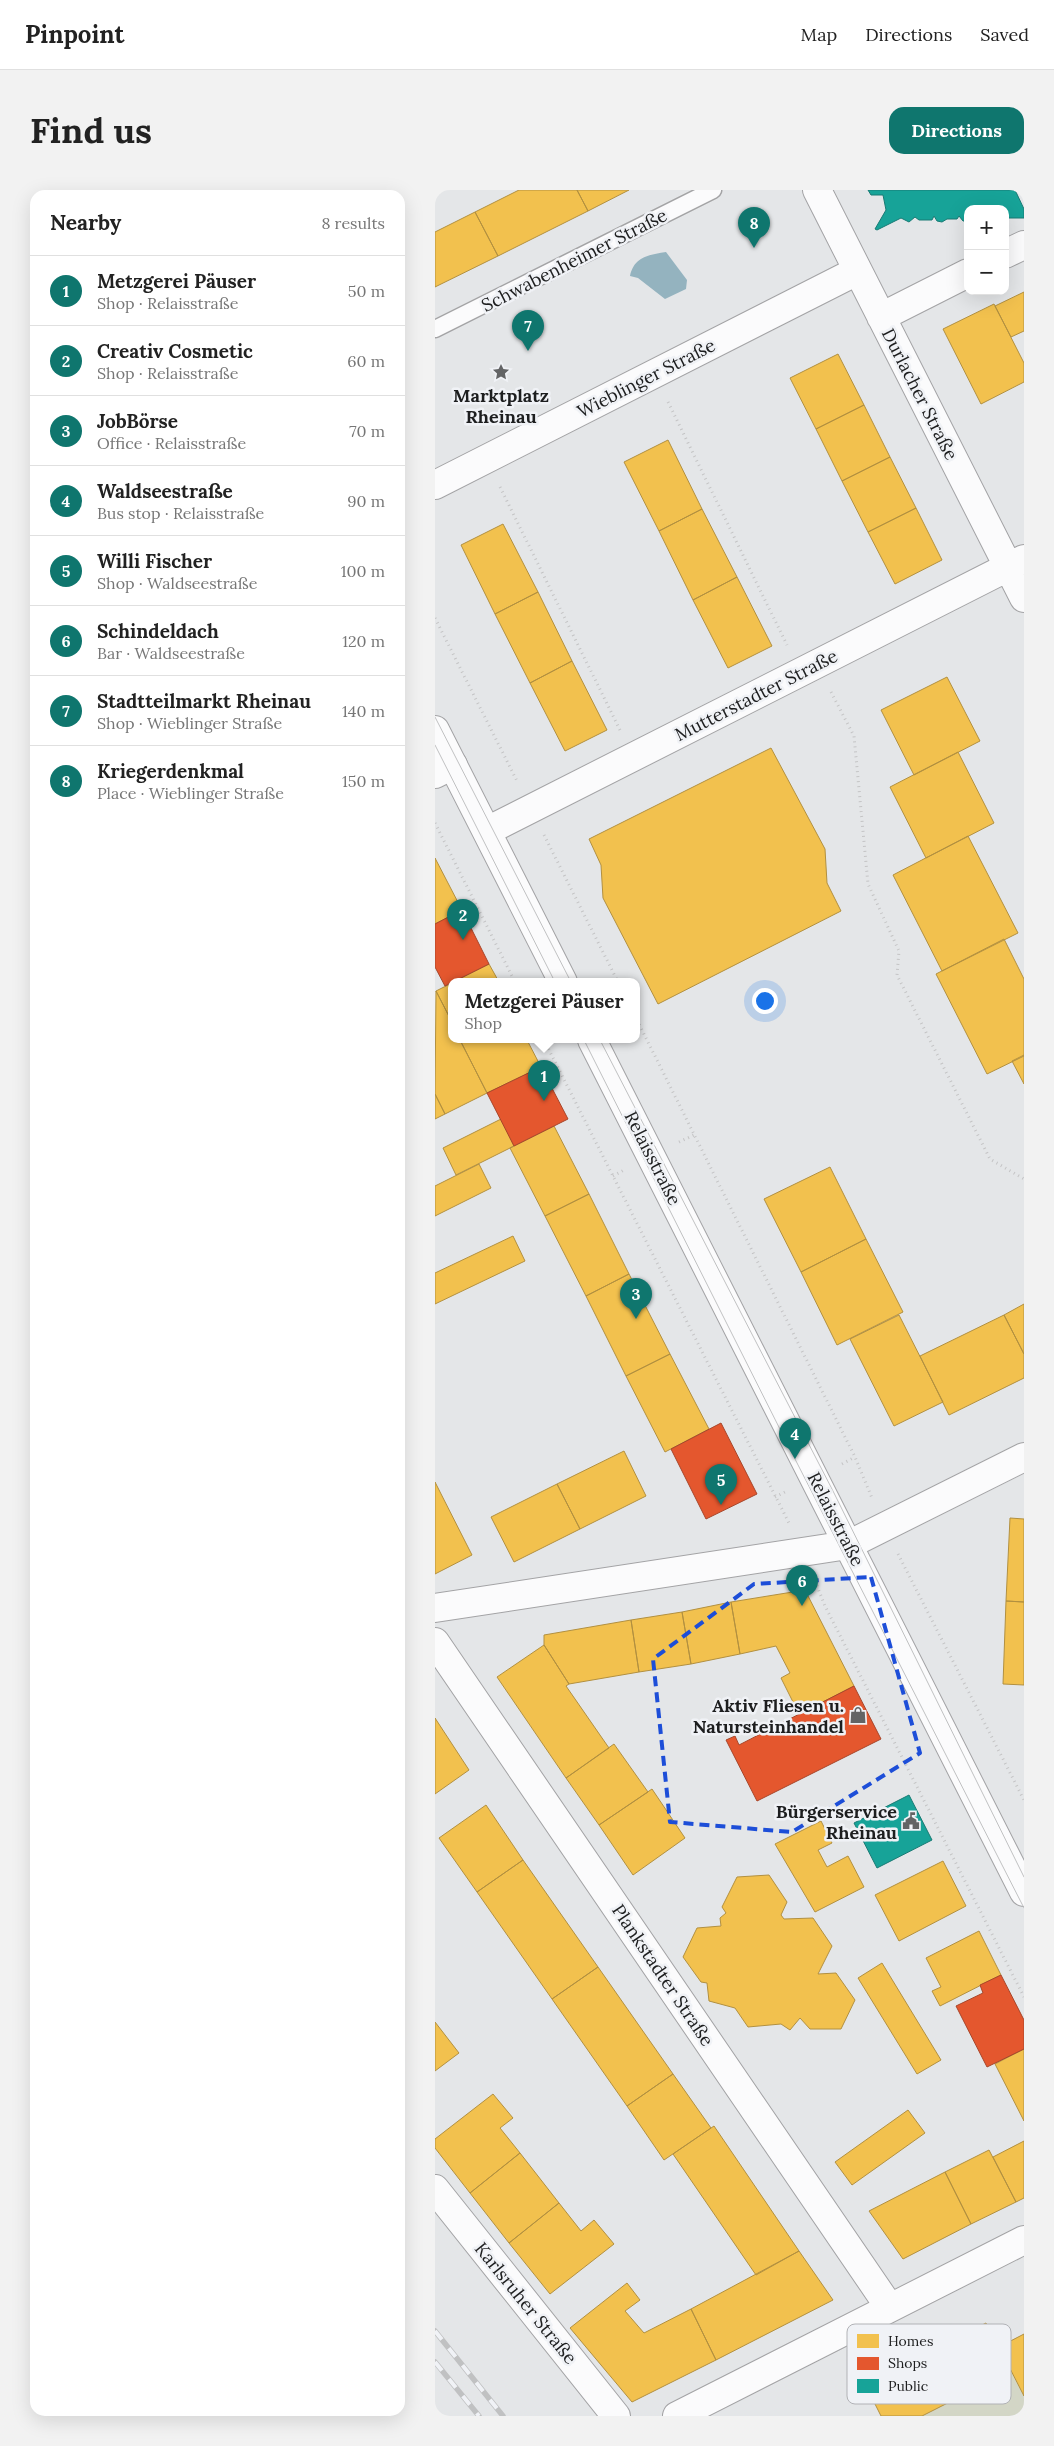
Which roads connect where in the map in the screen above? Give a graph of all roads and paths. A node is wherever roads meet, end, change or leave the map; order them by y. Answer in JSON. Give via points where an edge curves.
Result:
{"nodes":[{"id":1,"x":713,"y":190,"type":"edge"},
{"id":2,"x":817,"y":190,"type":"edge"},
{"id":3,"x":1024,"y":245,"type":"edge"},
{"id":4,"x":1009,"y":252,"type":"edge"},
{"id":5,"x":857,"y":270,"type":"junction"},
{"id":6,"x":964,"y":275,"type":"edge"},
{"id":7,"x":881,"y":317,"type":"junction"},
{"id":8,"x":435,"y":329,"type":"edge"},
{"id":9,"x":654,"y":374,"type":"junction"},
{"id":10,"x":486,"y":459,"type":"junction"},
{"id":11,"x":435,"y":485,"type":"edge"},
{"id":12,"x":1016,"y":563,"type":"edge"},
{"id":13,"x":1024,"y":598,"type":"edge"},
{"id":14,"x":809,"y":669,"type":"junction"},
{"id":15,"x":435,"y":730,"type":"edge"},
{"id":16,"x":634,"y":757,"type":"junction"},
{"id":17,"x":444,"y":769,"type":"edge"},
{"id":18,"x":435,"y":823,"type":"edge"},
{"id":19,"x":487,"y":831,"type":"junction"},
{"id":20,"x":513,"y":978,"type":"edge"},
{"id":21,"x":561,"y":978,"type":"edge"},
{"id":22,"x":640,"y":1026,"type":"edge"},
{"id":23,"x":546,"y":1043,"type":"edge"},
{"id":24,"x":594,"y":1043,"type":"edge"},
{"id":25,"x":1024,"y":1179,"type":"edge"},
{"id":26,"x":1024,"y":1457,"type":"edge"},
{"id":27,"x":885,"y":1528,"type":"junction"},
{"id":28,"x":848,"y":1544,"type":"junction"},
{"id":29,"x":804,"y":1553,"type":"junction"},
{"id":30,"x":435,"y":1608,"type":"edge"},
{"id":31,"x":435,"y":1642,"type":"edge"},
{"id":32,"x":1024,"y":1800,"type":"edge"},
{"id":33,"x":1024,"y":1892,"type":"edge"},
{"id":34,"x":1024,"y":1996,"type":"edge"},
{"id":35,"x":435,"y":2189,"type":"edge"},
{"id":36,"x":1024,"y":2240,"type":"edge"},
{"id":37,"x":890,"y":2308,"type":"junction"},
{"id":38,"x":858,"y":2324,"type":"edge"},
{"id":39,"x":847,"y":2330,"type":"edge"},
{"id":40,"x":616,"y":2416,"type":"edge"},
{"id":41,"x":677,"y":2416,"type":"edge"}],
"edges":[{"from":1,"to":8,"type":"lane","name":"Schwabenheimer Straße"},
{"from":2,"to":5,"type":"street","name":"Durlacher Straße"},
{"from":3,"to":4,"type":"street"},
{"from":5,"to":7,"type":"street","name":"Durlacher Straße"},
{"from":5,"to":9,"type":"street","name":"Wieblinger Straße"},
{"from":6,"to":7,"type":"street"},
{"from":7,"to":12,"type":"street","name":"Durlacher Straße"},
{"from":9,"to":10,"type":"street","name":"Wieblinger Straße"},
{"from":9,"to":14,"type":"path"},
{"from":10,"to":11,"type":"street","name":"Wieblinger Straße"},
{"from":10,"to":16,"type":"path"},
{"from":12,"to":13,"type":"street","name":"Durlacher Straße"},
{"from":12,"to":14,"type":"street","name":"Mutterstadter Straße"},
{"from":14,"to":16,"type":"street","name":"Mutterstadter Straße"},
{"from":14,"to":25,"type":"path","via":[[854,736],[868,884],[899,951],[897,975],[990,1159]]},
{"from":15,"to":17,"type":"street"},
{"from":16,"to":19,"type":"street","name":"Mutterstadter Straße"},
{"from":17,"to":19,"type":"street"},
{"from":18,"to":20,"type":"path"},
{"from":19,"to":21,"type":"street"},
{"from":22,"to":27,"type":"path","via":[[855,1457]]},
{"from":23,"to":29,"type":"path"},
{"from":24,"to":28,"type":"street","name":"Relaisstraße"},
{"from":26,"to":27,"type":"street"},
{"from":27,"to":28,"type":"street"},
{"from":27,"to":32,"type":"path"},
{"from":28,"to":29,"type":"street"},
{"from":28,"to":33,"type":"street","name":"Relaisstraße"},
{"from":29,"to":30,"type":"street"},
{"from":29,"to":34,"type":"path","via":[[825,1606]]},
{"from":31,"to":37,"type":"street","name":"Plankstadter Straße"},
{"from":35,"to":40,"type":"street","name":"Karlsruher Straße"},
{"from":36,"to":37,"type":"street"},
{"from":37,"to":38,"type":"street"},
{"from":39,"to":41,"type":"street"}]}
